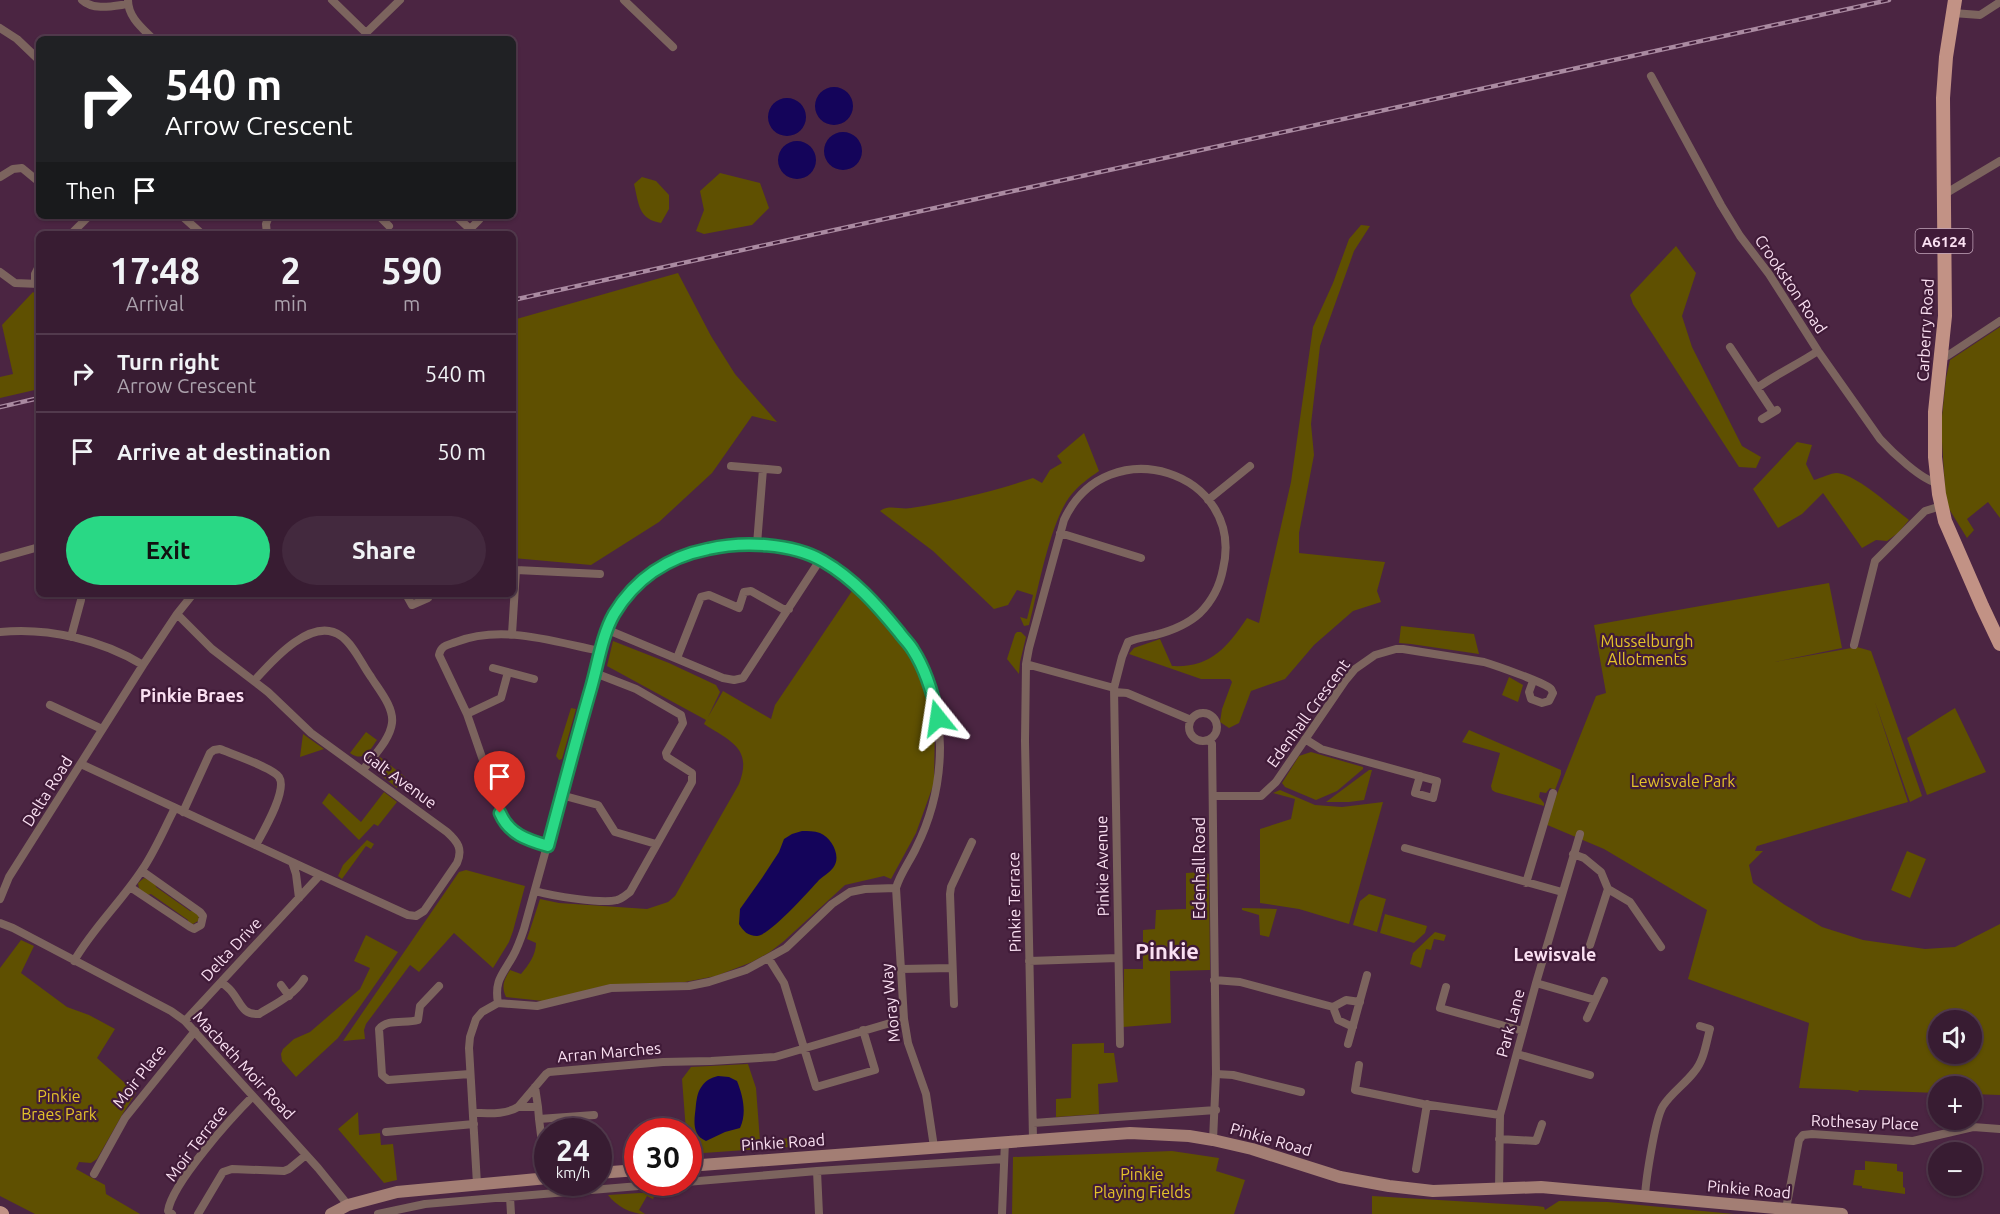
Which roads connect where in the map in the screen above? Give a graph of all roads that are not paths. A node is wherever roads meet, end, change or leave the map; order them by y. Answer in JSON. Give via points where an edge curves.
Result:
{"nodes":[{"id":1,"x":82,"y":0,"type":"edge"},
{"id":2,"x":332,"y":0,"type":"edge"},
{"id":3,"x":400,"y":0,"type":"edge"},
{"id":4,"x":624,"y":0,"type":"edge"},
{"id":5,"x":128,"y":2,"type":"edge"},
{"id":6,"x":2000,"y":2,"type":"edge"},
{"id":7,"x":1955,"y":4,"type":"edge"},
{"id":8,"x":0,"y":28,"type":"edge"},
{"id":9,"x":150,"y":36,"type":"edge"},
{"id":10,"x":673,"y":47,"type":"dead end"},
{"id":11,"x":36,"y":57,"type":"edge"},
{"id":12,"x":1651,"y":76,"type":"dead end"},
{"id":13,"x":2000,"y":161,"type":"edge"},
{"id":14,"x":0,"y":177,"type":"edge"},
{"id":15,"x":36,"y":180,"type":"edge"},
{"id":16,"x":1942,"y":195,"type":"junction"},
{"id":17,"x":86,"y":219,"type":"edge"},
{"id":18,"x":186,"y":219,"type":"edge"},
{"id":19,"x":382,"y":219,"type":"edge"},
{"id":20,"x":478,"y":220,"type":"dead end"},
{"id":21,"x":389,"y":226,"type":"dead end"},
{"id":22,"x":74,"y":231,"type":"edge"},
{"id":23,"x":199,"y":231,"type":"edge"},
{"id":24,"x":467,"y":231,"type":"edge"},
{"id":25,"x":0,"y":272,"type":"edge"},
{"id":26,"x":36,"y":284,"type":"edge"},
{"id":27,"x":2000,"y":321,"type":"edge"},
{"id":28,"x":1730,"y":347,"type":"dead end"},
{"id":29,"x":1818,"y":351,"type":"junction"},
{"id":30,"x":1942,"y":357,"type":"junction"},
{"id":31,"x":1757,"y":388,"type":"junction"},
{"id":32,"x":1762,"y":419,"type":"dead end"},
{"id":33,"x":731,"y":466,"type":"dead end"},
{"id":34,"x":1250,"y":466,"type":"dead end"},
{"id":35,"x":763,"y":469,"type":"junction"},
{"id":36,"x":778,"y":470,"type":"dead end"},
{"id":37,"x":1938,"y":483,"type":"junction"},
{"id":38,"x":1208,"y":500,"type":"junction"},
{"id":39,"x":1941,"y":506,"type":"junction"},
{"id":40,"x":1060,"y":533,"type":"junction"},
{"id":41,"x":757,"y":544,"type":"junction"},
{"id":42,"x":36,"y":548,"type":"edge"},
{"id":43,"x":0,"y":558,"type":"edge"},
{"id":44,"x":1141,"y":558,"type":"dead end"},
{"id":45,"x":820,"y":560,"type":"junction"},
{"id":46,"x":516,"y":570,"type":"edge"},
{"id":47,"x":600,"y":574,"type":"dead end"},
{"id":48,"x":191,"y":597,"type":"edge"},
{"id":49,"x":407,"y":597,"type":"edge"},
{"id":50,"x":428,"y":597,"type":"edge"},
{"id":51,"x":513,"y":597,"type":"edge"},
{"id":52,"x":81,"y":600,"type":"dead end"},
{"id":53,"x":789,"y":609,"type":"junction"},
{"id":54,"x":177,"y":614,"type":"junction"},
{"id":55,"x":608,"y":630,"type":"junction"},
{"id":56,"x":0,"y":632,"type":"edge"},
{"id":57,"x":512,"y":633,"type":"junction"},
{"id":58,"x":71,"y":638,"type":"junction"},
{"id":59,"x":2000,"y":644,"type":"edge"},
{"id":60,"x":1854,"y":645,"type":"dead end"},
{"id":61,"x":601,"y":651,"type":"junction"},
{"id":62,"x":676,"y":658,"type":"junction"},
{"id":63,"x":1026,"y":664,"type":"junction"},
{"id":64,"x":143,"y":665,"type":"junction"},
{"id":65,"x":493,"y":668,"type":"dead end"},
{"id":66,"x":508,"y":672,"type":"junction"},
{"id":67,"x":595,"y":673,"type":"junction"},
{"id":68,"x":534,"y":679,"type":"dead end"},
{"id":69,"x":254,"y":681,"type":"junction"},
{"id":70,"x":1533,"y":681,"type":"dead end"},
{"id":71,"x":1114,"y":690,"type":"junction"},
{"id":72,"x":50,"y":705,"type":"dead end"},
{"id":73,"x":467,"y":714,"type":"junction"},
{"id":74,"x":1191,"y":720,"type":"junction"},
{"id":75,"x":102,"y":729,"type":"junction"},
{"id":76,"x":1305,"y":739,"type":"junction"},
{"id":77,"x":1209,"y":740,"type":"junction"},
{"id":78,"x":81,"y":764,"type":"junction"},
{"id":79,"x":363,"y":770,"type":"junction"},
{"id":80,"x":1420,"y":776,"type":"dead end"},
{"id":81,"x":561,"y":795,"type":"junction"},
{"id":82,"x":1213,"y":796,"type":"junction"},
{"id":83,"x":1550,"y":796,"type":"dead end"},
{"id":84,"x":179,"y":810,"type":"junction"},
{"id":85,"x":1580,"y":834,"type":"dead end"},
{"id":86,"x":972,"y":842,"type":"dead end"},
{"id":87,"x":656,"y":844,"type":"junction"},
{"id":88,"x":256,"y":846,"type":"junction"},
{"id":89,"x":548,"y":846,"type":"junction"},
{"id":90,"x":1405,"y":848,"type":"dead end"},
{"id":91,"x":1573,"y":854,"type":"junction"},
{"id":92,"x":292,"y":862,"type":"junction"},
{"id":93,"x":142,"y":871,"type":"junction"},
{"id":94,"x":320,"y":875,"type":"junction"},
{"id":95,"x":1526,"y":883,"type":"junction"},
{"id":96,"x":130,"y":887,"type":"junction"},
{"id":97,"x":896,"y":888,"type":"junction"},
{"id":98,"x":1608,"y":889,"type":"junction"},
{"id":99,"x":535,"y":891,"type":"junction"},
{"id":100,"x":1562,"y":892,"type":"junction"},
{"id":101,"x":299,"y":898,"type":"junction"},
{"id":102,"x":0,"y":899,"type":"edge"},
{"id":103,"x":0,"y":923,"type":"edge"},
{"id":104,"x":1590,"y":945,"type":"dead end"},
{"id":105,"x":1661,"y":947,"type":"dead end"},
{"id":106,"x":769,"y":958,"type":"junction"},
{"id":107,"x":1118,"y":958,"type":"junction"},
{"id":108,"x":74,"y":961,"type":"junction"},
{"id":109,"x":1029,"y":961,"type":"junction"},
{"id":110,"x":952,"y":968,"type":"junction"},
{"id":111,"x":901,"y":969,"type":"junction"},
{"id":112,"x":1367,"y":975,"type":"dead end"},
{"id":113,"x":304,"y":979,"type":"dead end"},
{"id":114,"x":1214,"y":980,"type":"junction"},
{"id":115,"x":1604,"y":981,"type":"dead end"},
{"id":116,"x":221,"y":982,"type":"junction"},
{"id":117,"x":1536,"y":983,"type":"junction"},
{"id":118,"x":281,"y":985,"type":"dead end"},
{"id":119,"x":439,"y":986,"type":"dead end"},
{"id":120,"x":1446,"y":987,"type":"dead end"},
{"id":121,"x":289,"y":996,"type":"junction"},
{"id":122,"x":1595,"y":1000,"type":"junction"},
{"id":123,"x":1360,"y":1002,"type":"junction"},
{"id":124,"x":498,"y":1003,"type":"junction"},
{"id":125,"x":954,"y":1004,"type":"dead end"},
{"id":126,"x":1333,"y":1007,"type":"junction"},
{"id":127,"x":1587,"y":1018,"type":"dead end"},
{"id":128,"x":904,"y":1019,"type":"junction"},
{"id":129,"x":185,"y":1021,"type":"junction"},
{"id":130,"x":1701,"y":1026,"type":"dead end"},
{"id":131,"x":1353,"y":1027,"type":"junction"},
{"id":132,"x":862,"y":1030,"type":"junction"},
{"id":133,"x":195,"y":1031,"type":"junction"},
{"id":134,"x":1523,"y":1031,"type":"junction"},
{"id":135,"x":1120,"y":1044,"type":"dead end"},
{"id":136,"x":1348,"y":1044,"type":"dead end"},
{"id":137,"x":803,"y":1048,"type":"junction"},
{"id":138,"x":1517,"y":1054,"type":"junction"},
{"id":139,"x":1359,"y":1065,"type":"dead end"},
{"id":140,"x":470,"y":1074,"type":"junction"},
{"id":141,"x":1216,"y":1074,"type":"junction"},
{"id":142,"x":1590,"y":1075,"type":"dead end"},
{"id":143,"x":535,"y":1088,"type":"junction"},
{"id":144,"x":1301,"y":1092,"type":"dead end"},
{"id":145,"x":253,"y":1096,"type":"junction"},
{"id":146,"x":1427,"y":1104,"type":"junction"},
{"id":147,"x":518,"y":1107,"type":"junction"},
{"id":148,"x":538,"y":1107,"type":"junction"},
{"id":149,"x":1216,"y":1110,"type":"junction"},
{"id":150,"x":473,"y":1113,"type":"junction"},
{"id":151,"x":594,"y":1115,"type":"dead end"},
{"id":152,"x":1500,"y":1115,"type":"junction"},
{"id":153,"x":539,"y":1118,"type":"edge"},
{"id":154,"x":553,"y":1118,"type":"edge"},
{"id":155,"x":1033,"y":1123,"type":"junction"},
{"id":156,"x":1542,"y":1124,"type":"dead end"},
{"id":157,"x":474,"y":1125,"type":"junction"},
{"id":158,"x":2000,"y":1129,"type":"edge"},
{"id":159,"x":386,"y":1132,"type":"dead end"},
{"id":160,"x":1033,"y":1139,"type":"junction"},
{"id":161,"x":1499,"y":1139,"type":"junction"},
{"id":162,"x":1213,"y":1140,"type":"junction"},
{"id":163,"x":1005,"y":1141,"type":"junction"},
{"id":164,"x":934,"y":1147,"type":"junction"},
{"id":165,"x":306,"y":1155,"type":"junction"},
{"id":166,"x":1004,"y":1159,"type":"junction"},
{"id":167,"x":702,"y":1165,"type":"edge"},
{"id":168,"x":1416,"y":1169,"type":"dead end"},
{"id":169,"x":817,"y":1171,"type":"junction"},
{"id":170,"x":94,"y":1174,"type":"dead end"},
{"id":171,"x":534,"y":1179,"type":"edge"},
{"id":172,"x":702,"y":1180,"type":"edge"},
{"id":173,"x":477,"y":1184,"type":"junction"},
{"id":174,"x":624,"y":1186,"type":"edge"},
{"id":175,"x":1500,"y":1189,"type":"junction"},
{"id":176,"x":1645,"y":1196,"type":"junction"},
{"id":177,"x":510,"y":1197,"type":"junction"},
{"id":178,"x":348,"y":1205,"type":"junction"},
{"id":179,"x":1786,"y":1209,"type":"junction"},
{"id":180,"x":409,"y":1210,"type":"edge"},
{"id":181,"x":170,"y":1213,"type":"edge"},
{"id":182,"x":198,"y":1214,"type":"edge"},
{"id":183,"x":331,"y":1214,"type":"edge"},
{"id":184,"x":378,"y":1214,"type":"edge"},
{"id":185,"x":511,"y":1214,"type":"edge"},
{"id":186,"x":819,"y":1214,"type":"edge"},
{"id":187,"x":1002,"y":1214,"type":"edge"},
{"id":188,"x":1842,"y":1214,"type":"edge"}],
"edges":[{"from":1,"to":5,"type":"street","via":[[97,7]]},
{"from":2,"to":3,"type":"street","via":[[366,33]]},
{"from":4,"to":10,"type":"street"},
{"from":5,"to":9,"type":"street","via":[[133,17]]},
{"from":6,"to":7,"type":"street","via":[[1983,14]]},
{"from":7,"to":16,"type":"main road","name":"Carberry Road","number":"A6124","via":[[1943,99]]},
{"from":8,"to":11,"type":"street"},
{"from":12,"to":29,"type":"street","name":"Crookston Road","via":[[1721,205]]},
{"from":13,"to":16,"type":"street"},
{"from":14,"to":15,"type":"street","via":[[22,168]]},
{"from":16,"to":30,"type":"main road","name":"Carberry Road","number":"A6124"},
{"from":17,"to":22,"type":"street"},
{"from":18,"to":23,"type":"street"},
{"from":19,"to":21,"type":"street"},
{"from":20,"to":24,"type":"street"},
{"from":25,"to":26,"type":"street","via":[[15,283]]},
{"from":27,"to":30,"type":"street"},
{"from":28,"to":31,"type":"street"},
{"from":29,"to":31,"type":"street"},
{"from":29,"to":37,"type":"street","name":"Crookston Road","via":[[1880,439],[1925,479]]},
{"from":30,"to":37,"type":"main road","name":"Carberry Road","number":"A6124","via":[[1934,434]]},
{"from":31,"to":32,"type":"street","via":[[1775,411]]},
{"from":33,"to":35,"type":"street"},
{"from":34,"to":38,"type":"street"},
{"from":35,"to":36,"type":"street"},
{"from":35,"to":41,"type":"street"},
{"from":37,"to":39,"type":"main road","number":"A6124"},
{"from":38,"to":40,"type":"street","name":"Pinkie Terrace","via":[[1193,485],[1167,472],[1120,471],[1103,477],[1080,494]]},
{"from":38,"to":71,"type":"street","name":"Pinkie Avenue","via":[[1225,536],[1224,566],[1215,593],[1190,621],[1167,632],[1128,642]]},
{"from":39,"to":59,"type":"main road","number":"A6124","via":[[1950,535]]},
{"from":39,"to":60,"type":"street","via":[[1925,511],[1875,561]]},
{"from":40,"to":44,"type":"street"},
{"from":40,"to":63,"type":"street","name":"Pinkie Terrace"},
{"from":41,"to":45,"type":"street","via":[[787,548]]},
{"from":41,"to":55,"type":"street","via":[[687,553],[652,571],[620,606]]},
{"from":42,"to":43,"type":"street"},
{"from":45,"to":53,"type":"street"},
{"from":45,"to":97,"type":"street","via":[[868,595],[913,648],[938,718],[939,766],[933,806]]},
{"from":46,"to":47,"type":"street"},
{"from":48,"to":54,"type":"street","name":"Delta Road"},
{"from":49,"to":50,"type":"street","via":[[412,605]]},
{"from":51,"to":57,"type":"street"},
{"from":52,"to":58,"type":"street"},
{"from":53,"to":62,"type":"street","via":[[743,678],[723,678]]},
{"from":53,"to":62,"type":"street","via":[[751,591],[744,592],[740,608],[709,595],[701,597]]},
{"from":54,"to":64,"type":"street","name":"Delta Road"},
{"from":54,"to":69,"type":"street","name":"Galt Avenue","via":[[212,649]]},
{"from":55,"to":61,"type":"street"},
{"from":55,"to":62,"type":"street"},
{"from":56,"to":58,"type":"street"},
{"from":57,"to":61,"type":"street"},
{"from":57,"to":73,"type":"street","via":[[466,639],[439,651]]},
{"from":58,"to":64,"type":"street","via":[[115,651]]},
{"from":61,"to":67,"type":"street"},
{"from":63,"to":71,"type":"street"},
{"from":63,"to":109,"type":"street","name":"Pinkie Terrace"},
{"from":64,"to":75,"type":"street","name":"Delta Road"},
{"from":65,"to":66,"type":"street"},
{"from":66,"to":68,"type":"street"},
{"from":66,"to":73,"type":"street","via":[[501,698]]},
{"from":67,"to":81,"type":"street"},
{"from":67,"to":87,"type":"street","via":[[645,693],[684,719],[666,753],[693,777]]},
{"from":69,"to":79,"type":"street","name":"Galt Avenue","via":[[311,733]]},
{"from":69,"to":79,"type":"street","via":[[281,653],[306,635],[324,630],[341,636],[392,714],[389,734]]},
{"from":70,"to":76,"type":"street","name":"Edenhall Crescent","via":[[1474,659],[1411,650],[1383,652],[1355,669]]},
{"from":71,"to":74,"type":"street"},
{"from":71,"to":107,"type":"street","name":"Pinkie Avenue"},
{"from":72,"to":75,"type":"street"},
{"from":73,"to":89,"type":"street","via":[[508,828],[522,838]]},
{"from":74,"to":77,"type":"street","via":[[1193,736]]},
{"from":74,"to":77,"type":"street","name":"Edenhall Road","via":[[1202,713],[1214,717],[1217,729]]},
{"from":75,"to":78,"type":"street","name":"Delta Road"},
{"from":76,"to":80,"type":"street","via":[[1321,749]]},
{"from":76,"to":82,"type":"street","name":"Edenhall Crescent","via":[[1266,792]]},
{"from":77,"to":82,"type":"street","name":"Edenhall Road"},
{"from":78,"to":84,"type":"street"},
{"from":78,"to":102,"type":"street","name":"Delta Road","via":[[9,877]]},
{"from":79,"to":94,"type":"street","name":"Galt Avenue","via":[[457,840],[457,863],[424,911],[416,916]]},
{"from":81,"to":87,"type":"street","via":[[598,806],[615,832]]},
{"from":81,"to":89,"type":"street"},
{"from":82,"to":114,"type":"street","name":"Edenhall Road"},
{"from":83,"to":95,"type":"street"},
{"from":84,"to":88,"type":"street"},
{"from":84,"to":88,"type":"street","via":[[214,750],[220,749],[274,772],[281,780],[281,792]]},
{"from":84,"to":93,"type":"street"},
{"from":85,"to":91,"type":"street","name":"Park Lane"},
{"from":86,"to":110,"type":"street","via":[[951,887]]},
{"from":87,"to":99,"type":"street","via":[[630,892],[617,900],[564,898]]},
{"from":88,"to":92,"type":"street"},
{"from":89,"to":99,"type":"street"},
{"from":90,"to":95,"type":"street"},
{"from":91,"to":98,"type":"street","via":[[1601,872]]},
{"from":91,"to":100,"type":"street","name":"Park Lane"},
{"from":92,"to":94,"type":"street"},
{"from":92,"to":101,"type":"street"},
{"from":93,"to":96,"type":"street"},
{"from":93,"to":96,"type":"street","via":[[200,912],[201,925],[190,927]]},
{"from":94,"to":101,"type":"street","name":"Delta Drive"},
{"from":95,"to":100,"type":"street"},
{"from":96,"to":108,"type":"street"},
{"from":97,"to":106,"type":"street","via":[[849,892],[786,948]]},
{"from":97,"to":111,"type":"street","name":"Moray Way"},
{"from":98,"to":104,"type":"street"},
{"from":98,"to":105,"type":"street","via":[[1630,902]]},
{"from":99,"to":124,"type":"street","via":[[522,937],[497,982]]},
{"from":100,"to":117,"type":"street","name":"Park Lane"},
{"from":101,"to":116,"type":"street","name":"Delta Drive"},
{"from":103,"to":108,"type":"street","name":"Macbeth Moir Road"},
{"from":106,"to":124,"type":"street","via":[[728,976],[688,986],[611,988],[537,1006]]},
{"from":106,"to":137,"type":"street","via":[[784,983]]},
{"from":107,"to":109,"type":"street"},
{"from":107,"to":135,"type":"street","name":"Pinkie Avenue"},
{"from":108,"to":129,"type":"street","name":"Macbeth Moir Road"},
{"from":109,"to":155,"type":"street","name":"Pinkie Terrace"},
{"from":110,"to":111,"type":"street"},
{"from":110,"to":125,"type":"street"},
{"from":111,"to":128,"type":"street","name":"Moray Way"},
{"from":112,"to":123,"type":"street"},
{"from":113,"to":121,"type":"street"},
{"from":114,"to":126,"type":"street","via":[[1240,982]]},
{"from":114,"to":141,"type":"street","name":"Edenhall Road"},
{"from":115,"to":122,"type":"street"},
{"from":116,"to":121,"type":"street","via":[[243,1009],[253,1014]]},
{"from":116,"to":129,"type":"street","name":"Delta Drive"},
{"from":117,"to":122,"type":"street"},
{"from":117,"to":134,"type":"street","name":"Park Lane"},
{"from":118,"to":121,"type":"street"},
{"from":119,"to":140,"type":"street","via":[[420,1006],[418,1020],[380,1026],[382,1075],[388,1080]]},
{"from":120,"to":134,"type":"street","via":[[1440,1008]]},
{"from":122,"to":127,"type":"street"},
{"from":123,"to":126,"type":"street","via":[[1346,1000]]},
{"from":123,"to":131,"type":"street"},
{"from":124,"to":140,"type":"street","via":[[482,1012],[473,1026]]},
{"from":126,"to":131,"type":"street","via":[[1338,1020]]},
{"from":128,"to":132,"type":"street","name":"Arran Marches"},
{"from":128,"to":164,"type":"street","name":"Moray Way","via":[[926,1094]]},
{"from":129,"to":133,"type":"street","name":"Macbeth Moir Road"},
{"from":130,"to":176,"type":"street","via":[[1710,1029],[1698,1066],[1662,1106]]},
{"from":131,"to":136,"type":"street"},
{"from":132,"to":137,"type":"street","name":"Arran Marches"},
{"from":132,"to":137,"type":"street","via":[[874,1070],[816,1087]]},
{"from":133,"to":145,"type":"street","name":"Macbeth Moir Road"},
{"from":133,"to":170,"type":"street","name":"Moir Place","via":[[125,1118]]},
{"from":134,"to":138,"type":"street","name":"Park Lane"},
{"from":137,"to":143,"type":"street","name":"Arran Marches","via":[[775,1057],[549,1072]]},
{"from":138,"to":142,"type":"street"},
{"from":138,"to":152,"type":"street","name":"Park Lane"},
{"from":139,"to":146,"type":"street","via":[[1355,1090]]},
{"from":140,"to":150,"type":"street"},
{"from":141,"to":144,"type":"street"},
{"from":141,"to":149,"type":"street","name":"Edenhall Road"},
{"from":143,"to":147,"type":"street","name":"Arran Marches"},
{"from":143,"to":148,"type":"street"},
{"from":145,"to":165,"type":"street","name":"Macbeth Moir Road"},
{"from":145,"to":181,"type":"street","name":"Moir Terrace","via":[[197,1161],[169,1205]]},
{"from":146,"to":152,"type":"street"},
{"from":146,"to":168,"type":"street"},
{"from":147,"to":148,"type":"street"},
{"from":147,"to":150,"type":"street","via":[[506,1112]]},
{"from":148,"to":153,"type":"street"},
{"from":149,"to":155,"type":"street","name":"Pinkie Road"},
{"from":149,"to":162,"type":"street","name":"Edenhall Road"},
{"from":150,"to":157,"type":"street"},
{"from":151,"to":154,"type":"street"},
{"from":152,"to":161,"type":"street","name":"Park Lane"},
{"from":155,"to":160,"type":"street","name":"Pinkie Terrace"},
{"from":156,"to":161,"type":"street","via":[[1536,1141]]},
{"from":157,"to":159,"type":"street","via":[[424,1124]]},
{"from":157,"to":173,"type":"street"},
{"from":158,"to":179,"type":"street","name":"Rothesay Place","via":[[1973,1127],[1913,1141],[1803,1135]]},
{"from":160,"to":162,"type":"main road","name":"Pinkie Road","via":[[1130,1133]]},
{"from":160,"to":163,"type":"main road","name":"Pinkie Road"},
{"from":161,"to":175,"type":"street","name":"Park Lane"},
{"from":162,"to":175,"type":"main road","name":"Pinkie Road","via":[[1340,1177],[1389,1186],[1433,1191]]},
{"from":163,"to":164,"type":"main road","name":"Pinkie Road"},
{"from":163,"to":166,"type":"street"},
{"from":164,"to":167,"type":"main road","name":"Pinkie Road"},
{"from":165,"to":178,"type":"street","name":"Macbeth Moir Road"},
{"from":165,"to":182,"type":"street","via":[[284,1171],[223,1172]]},
{"from":166,"to":169,"type":"street","name":"Pinkie Road"},
{"from":166,"to":187,"type":"street"},
{"from":169,"to":172,"type":"street","name":"Pinkie Road"},
{"from":169,"to":186,"type":"street"},
{"from":171,"to":173,"type":"main road"},
{"from":173,"to":178,"type":"main road","via":[[397,1192]]},
{"from":174,"to":177,"type":"street","name":"Pinkie Road"},
{"from":175,"to":176,"type":"main road","name":"Pinkie Road","via":[[1541,1187]]},
{"from":176,"to":179,"type":"main road","name":"Pinkie Road"},
{"from":177,"to":180,"type":"street","name":"Pinkie Road"},
{"from":177,"to":185,"type":"street"},
{"from":178,"to":183,"type":"main road"},
{"from":179,"to":188,"type":"main road","name":"Pinkie Road"},
{"from":180,"to":184,"type":"street","name":"Pinkie Road"}]}
